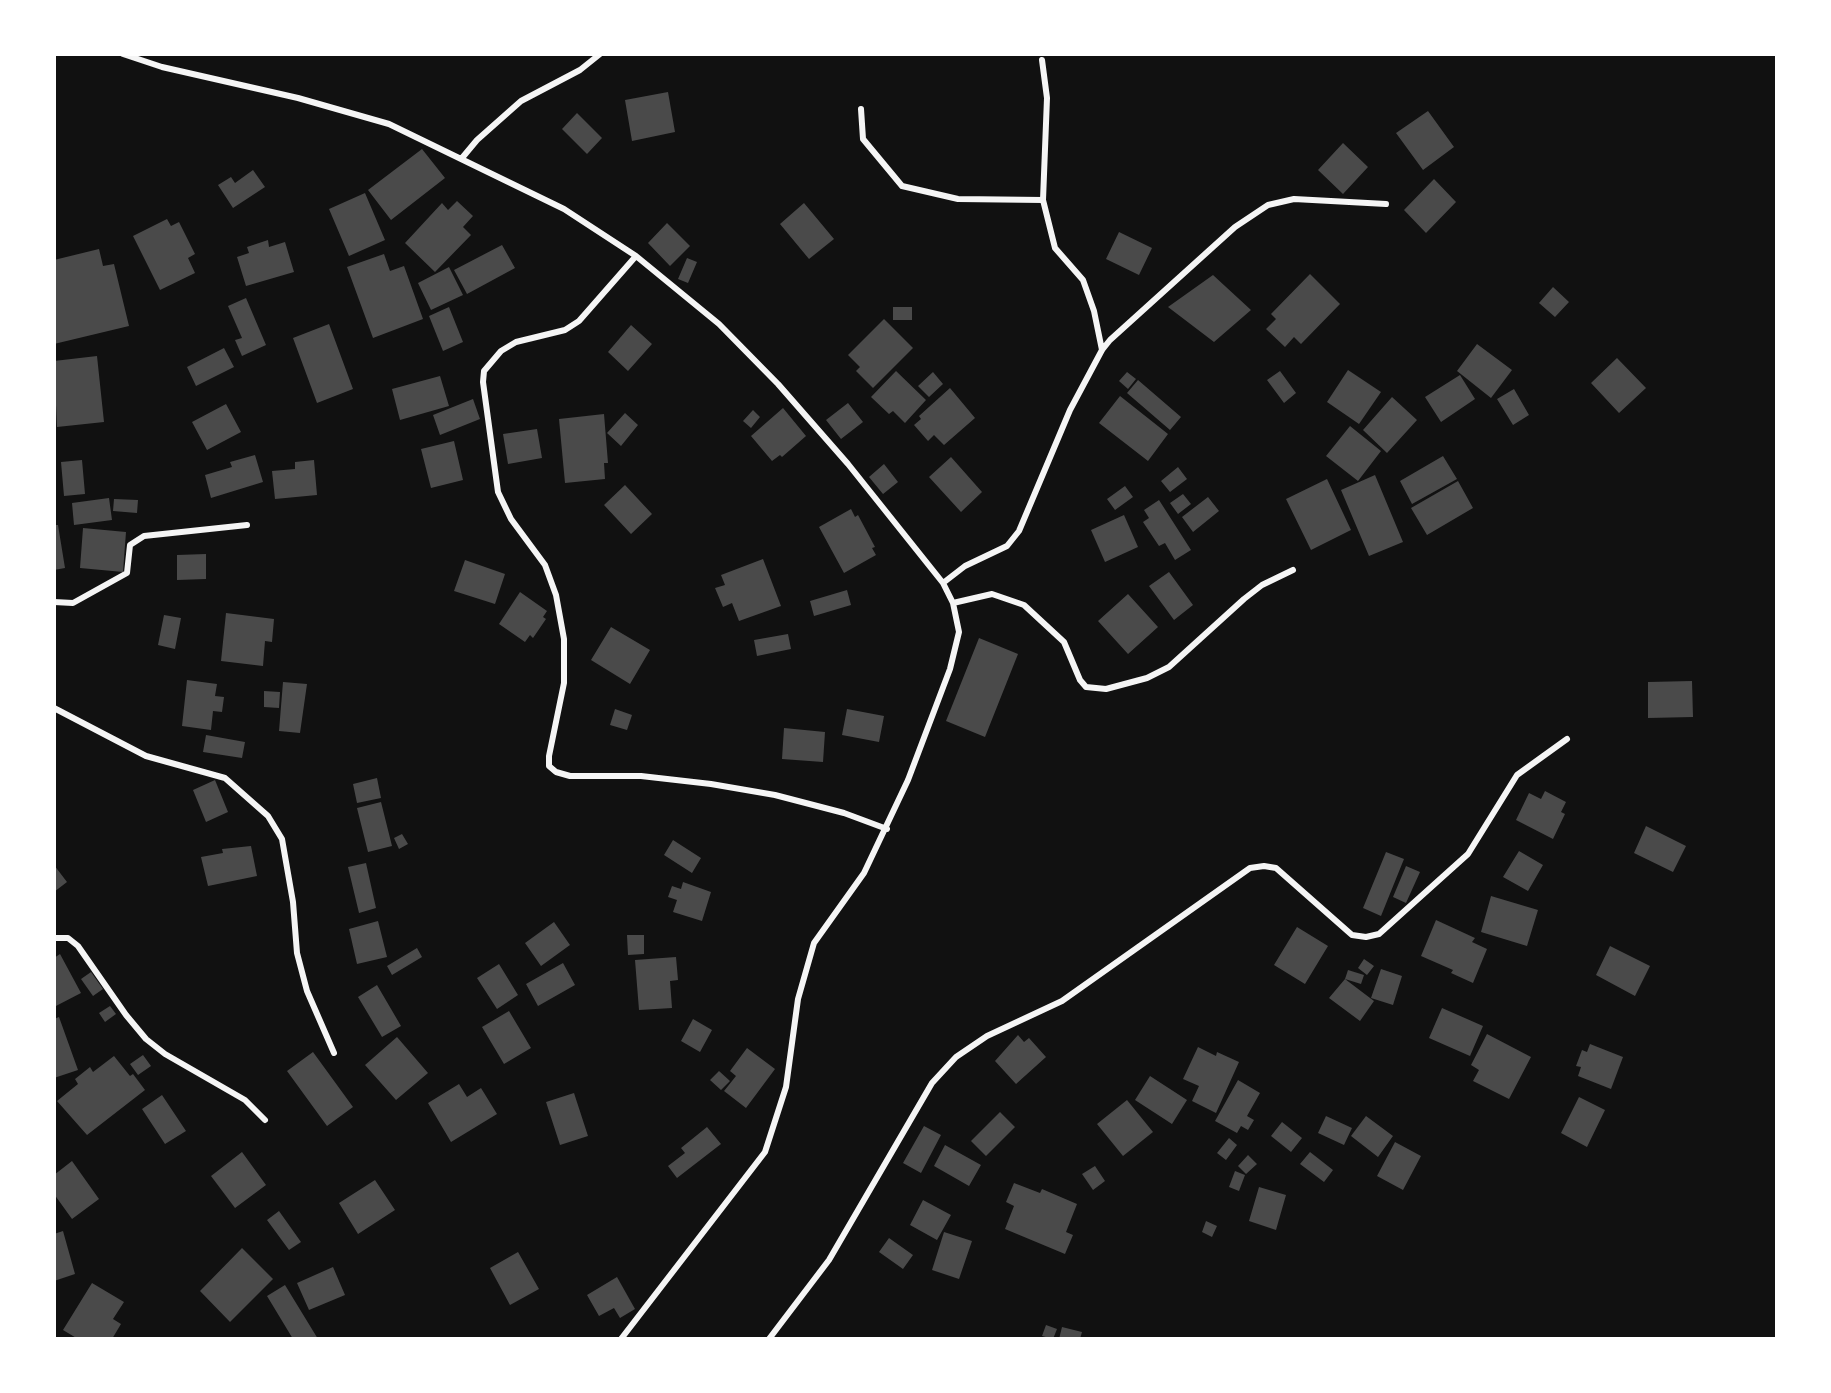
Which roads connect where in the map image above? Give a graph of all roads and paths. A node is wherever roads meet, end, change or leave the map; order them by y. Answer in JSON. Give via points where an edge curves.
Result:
{"nodes":[{"id":1,"x":123,"y":54,"type":"edge"},
{"id":2,"x":600,"y":54,"type":"edge"},
{"id":3,"x":1042,"y":60,"type":"dead end"},
{"id":4,"x":861,"y":110,"type":"dead end"},
{"id":5,"x":462,"y":158,"type":"junction"},
{"id":6,"x":1043,"y":200,"type":"junction"},
{"id":7,"x":1386,"y":204,"type":"dead end"},
{"id":8,"x":636,"y":256,"type":"junction"},
{"id":9,"x":1102,"y":350,"type":"junction"},
{"id":10,"x":247,"y":525,"type":"dead end"},
{"id":11,"x":1293,"y":570,"type":"dead end"},
{"id":12,"x":943,"y":583,"type":"junction"},
{"id":13,"x":54,"y":602,"type":"edge"},
{"id":14,"x":953,"y":603,"type":"junction"},
{"id":15,"x":54,"y":708,"type":"edge"},
{"id":16,"x":1567,"y":739,"type":"dead end"},
{"id":17,"x":887,"y":829,"type":"junction"},
{"id":18,"x":54,"y":938,"type":"edge"},
{"id":19,"x":334,"y":1053,"type":"dead end"},
{"id":20,"x":265,"y":1120,"type":"dead end"},
{"id":21,"x":621,"y":1339,"type":"edge"},
{"id":22,"x":769,"y":1339,"type":"edge"}],
"edges":[{"from":1,"to":5,"type":"street","via":[[162,68],[298,98],[389,124]]},
{"from":2,"to":5,"type":"street","via":[[580,70],[521,101]]},
{"from":3,"to":6,"type":"street","via":[[1047,98]]},
{"from":4,"to":6,"type":"street","via":[[863,138],[902,186],[958,199]]},
{"from":5,"to":8,"type":"street","via":[[564,209]]},
{"from":6,"to":9,"type":"street","via":[[1055,248],[1083,280]]},
{"from":7,"to":9,"type":"street","via":[[1294,199],[1268,205],[1235,227]]},
{"from":8,"to":12,"type":"street","via":[[719,324],[778,384]]},
{"from":8,"to":17,"type":"street","via":[[579,321],[566,330],[516,342],[501,351],[484,371],[498,492],[545,565],[564,639],[564,683],[549,766],[570,776],[641,776],[775,795]]},
{"from":9,"to":12,"type":"street","via":[[1070,410],[1020,531],[1007,546],[965,566]]},
{"from":10,"to":13,"type":"street","via":[[144,536],[130,544],[127,573],[73,603]]},
{"from":11,"to":14,"type":"street","via":[[1244,599],[1169,667],[1147,678],[1106,689],[1086,687],[1064,642],[1024,605],[992,594]]},
{"from":12,"to":14,"type":"street"},
{"from":14,"to":17,"type":"street","via":[[959,632],[950,669]]},
{"from":15,"to":19,"type":"street","via":[[146,756],[225,778],[268,816],[282,839],[304,981]]},
{"from":16,"to":22,"type":"street","via":[[1517,775],[1468,854],[1379,934],[1352,935],[1276,868],[1250,868],[1062,1001],[987,1036],[956,1056],[932,1083],[829,1260]]},
{"from":17,"to":21,"type":"street","via":[[864,873],[814,943],[798,999],[786,1086],[765,1152]]},
{"from":18,"to":20,"type":"street","via":[[68,938],[78,946],[146,1039],[245,1100]]}]}
